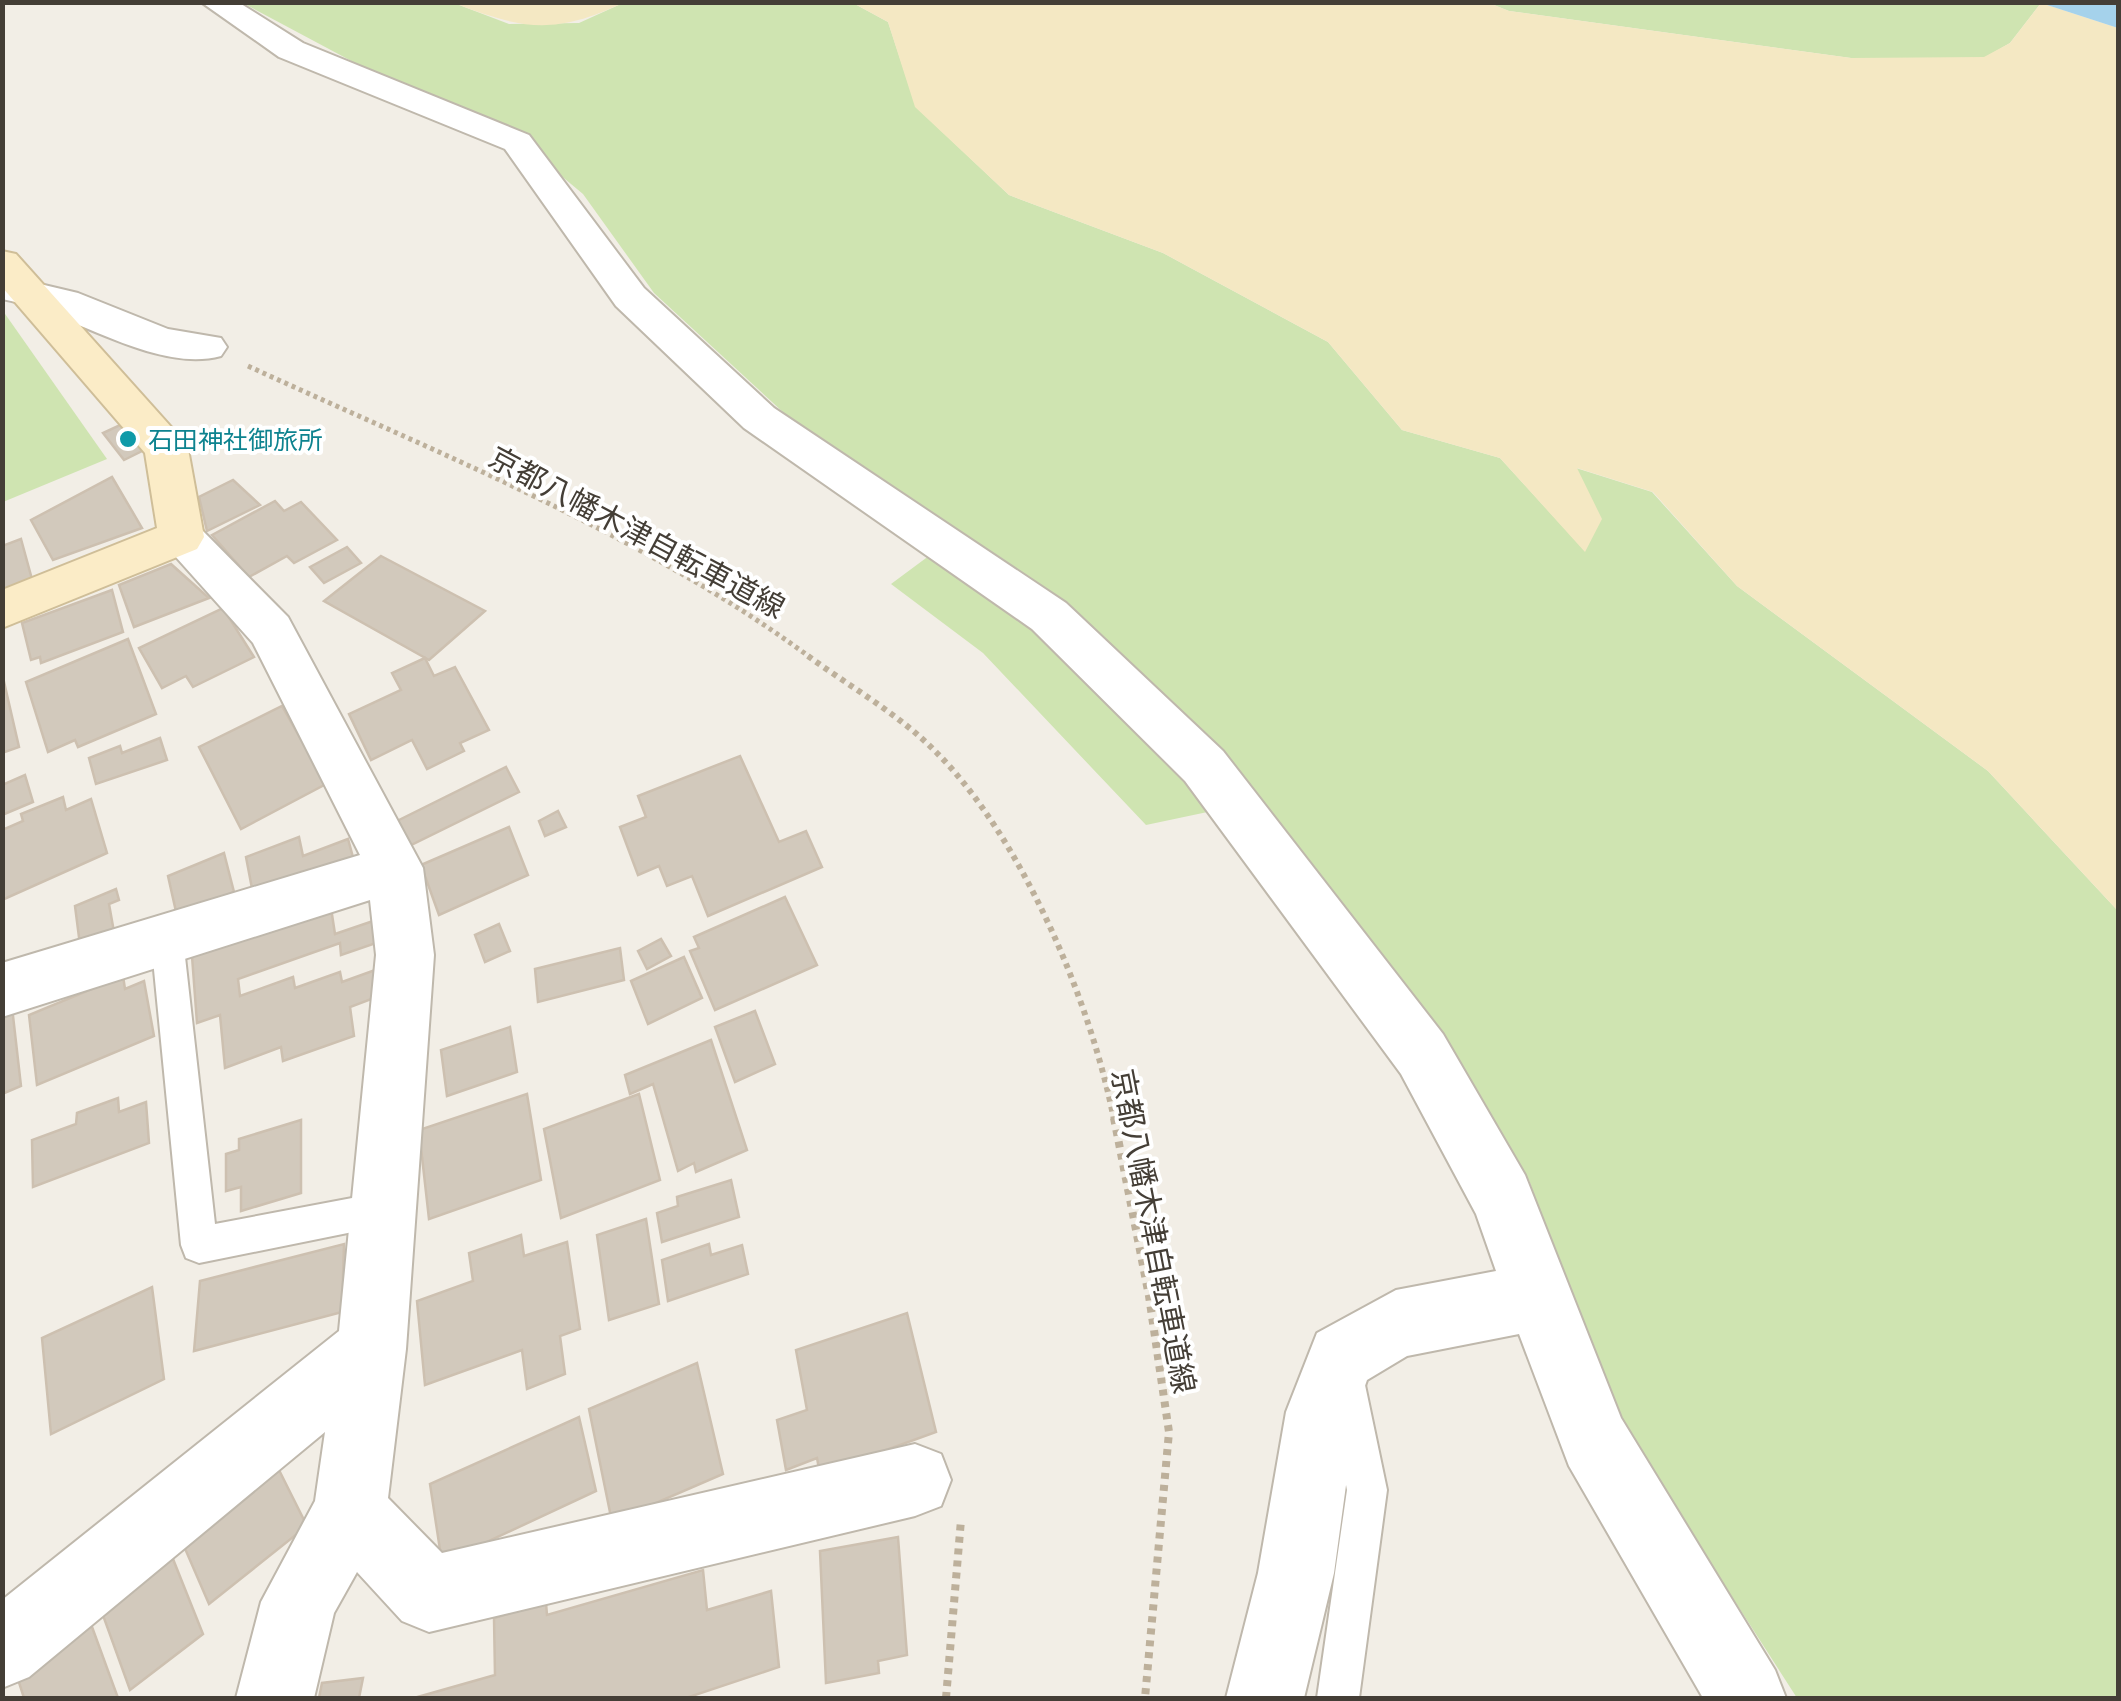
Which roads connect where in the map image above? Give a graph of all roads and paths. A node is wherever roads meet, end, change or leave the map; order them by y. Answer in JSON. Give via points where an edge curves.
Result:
{"nodes":[{"id":1,"x":216,"y":2,"type":"edge"},
{"id":2,"x":10,"y":280,"type":"edge"},
{"id":3,"x":207,"y":347,"type":"joint"},
{"id":4,"x":182,"y":537,"type":"junction"},
{"id":5,"x":2,"y":610,"type":"edge"},
{"id":6,"x":395,"y":868,"type":"junction"},
{"id":7,"x":167,"y":938,"type":"junction"},
{"id":8,"x":2,"y":990,"type":"edge"},
{"id":9,"x":384,"y":1210,"type":"junction"},
{"id":10,"x":1538,"y":1297,"type":"junction"},
{"id":11,"x":372,"y":1349,"type":"junction"},
{"id":12,"x":1341,"y":1357,"type":"junction"},
{"id":13,"x":914,"y":1480,"type":"joint"},
{"id":14,"x":350,"y":1511,"type":"junction"},
{"id":15,"x":2,"y":1650,"type":"edge"},
{"id":16,"x":274,"y":1698,"type":"edge"},
{"id":17,"x":946,"y":1698,"type":"edge"},
{"id":18,"x":1145,"y":1698,"type":"edge"},
{"id":19,"x":1265,"y":1698,"type":"edge"},
{"id":20,"x":1338,"y":1698,"type":"edge"},
{"id":21,"x":1748,"y":1698,"type":"edge"}],
"edges":[{"from":1,"to":10,"type":"street","via":[[291,50],[517,142],[630,296],[759,418],[1048,616],[1190,752],[1422,1054],[1502,1198]]},
{"from":2,"to":3,"type":"street","via":[[150,338]]},
{"from":2,"to":4,"type":"main road","via":[[166,449]]},
{"from":3,"to":18,"type":"path","name":"京都八幡木津自転車道線","via":[[543,502],[744,608],[936,752],[998,832],[1051,930],[1094,1044],[1149,1296],[1168,1432]]},
{"from":4,"to":5,"type":"main road"},
{"from":4,"to":6,"type":"street","via":[[270,630]]},
{"from":6,"to":7,"type":"street"},
{"from":6,"to":9,"type":"street","via":[[405,954]]},
{"from":7,"to":8,"type":"street"},
{"from":7,"to":9,"type":"lane","via":[[199,1245]]},
{"from":9,"to":11,"type":"street"},
{"from":10,"to":12,"type":"street","via":[[1396,1324]]},
{"from":10,"to":21,"type":"street","via":[[1594,1441]]},
{"from":11,"to":14,"type":"street"},
{"from":11,"to":15,"type":"street"},
{"from":12,"to":19,"type":"street","via":[[1321,1412],[1296,1573]]},
{"from":12,"to":20,"type":"lane","via":[[1366,1490]]},
{"from":13,"to":14,"type":"street","via":[[429,1594]]},
{"from":13,"to":17,"type":"path","via":[[960,1520]]},
{"from":14,"to":16,"type":"street","via":[[299,1602]]}]}
